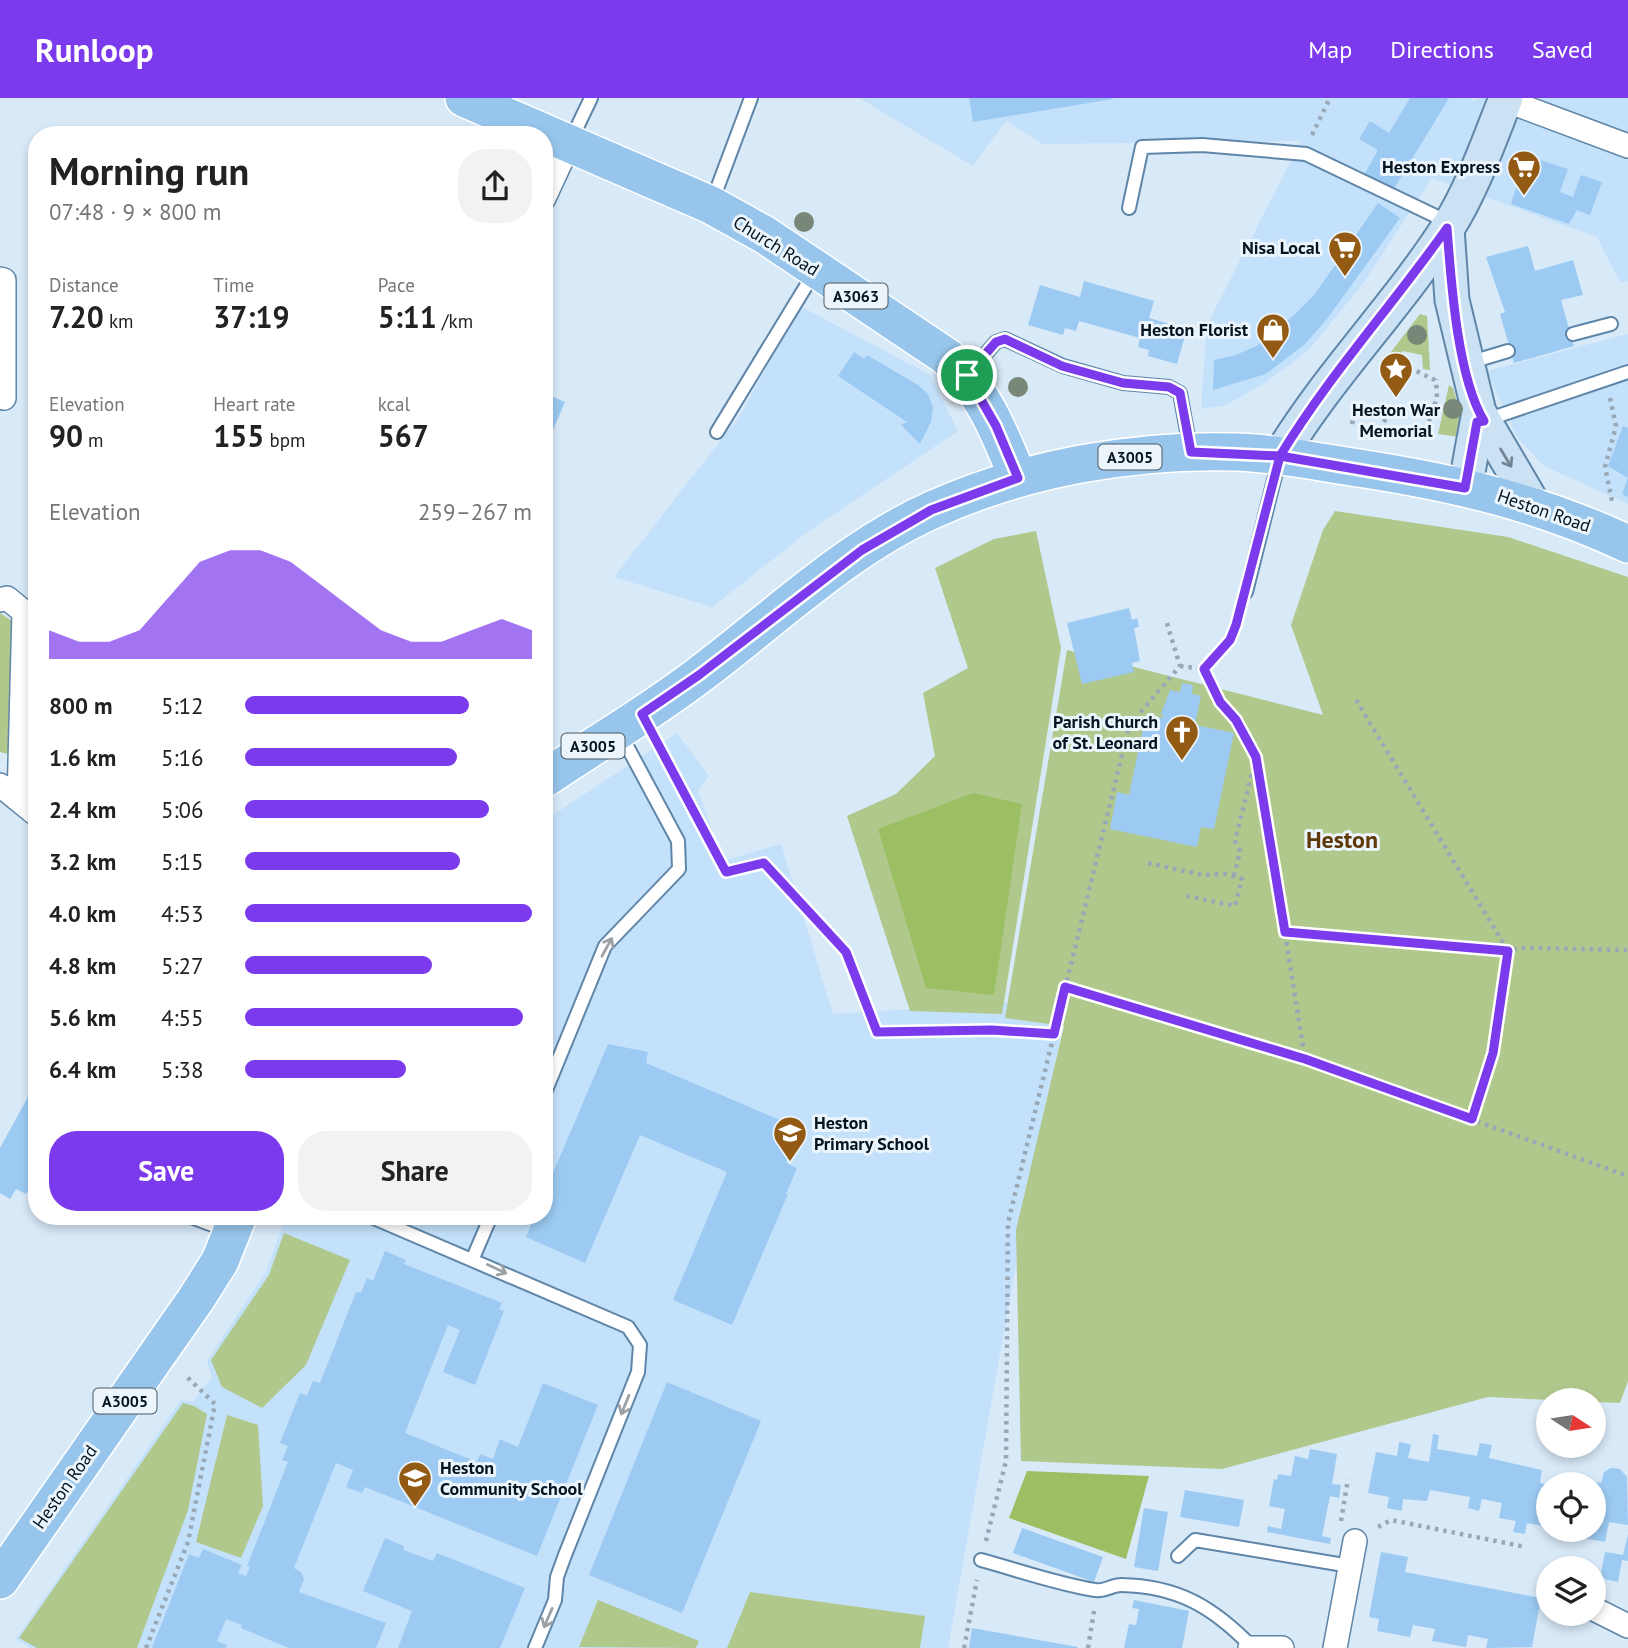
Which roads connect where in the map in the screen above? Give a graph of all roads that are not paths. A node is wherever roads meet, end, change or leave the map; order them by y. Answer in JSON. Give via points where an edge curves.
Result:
{"nodes":[{"id":1,"x":464,"y":98,"type":"edge"},
{"id":2,"x":591,"y":98,"type":"edge"},
{"id":3,"x":751,"y":98,"type":"edge"},
{"id":4,"x":1506,"y":99,"type":"edge"},
{"id":5,"x":531,"y":126,"type":"edge"},
{"id":6,"x":553,"y":135,"type":"edge"},
{"id":7,"x":570,"y":142,"type":"junction"},
{"id":8,"x":1628,"y":146,"type":"edge"},
{"id":9,"x":553,"y":179,"type":"edge"},
{"id":10,"x":711,"y":205,"type":"junction"},
{"id":11,"x":1129,"y":208,"type":"dead end"},
{"id":12,"x":1449,"y":225,"type":"junction"},
{"id":13,"x":816,"y":270,"type":"junction"},
{"id":14,"x":0,"y":279,"type":"edge"},
{"id":15,"x":1611,"y":324,"type":"dead end"},
{"id":16,"x":1573,"y":334,"type":"dead end"},
{"id":17,"x":1508,"y":351,"type":"dead end"},
{"id":18,"x":1450,"y":366,"type":"junction"},
{"id":19,"x":1628,"y":372,"type":"edge"},
{"id":20,"x":967,"y":375,"type":"junction"},
{"id":21,"x":4,"y":398,"type":"dead end"},
{"id":22,"x":1480,"y":418,"type":"junction"},
{"id":23,"x":717,"y":432,"type":"dead end"},
{"id":24,"x":1191,"y":452,"type":"junction"},
{"id":25,"x":1280,"y":456,"type":"junction"},
{"id":26,"x":1018,"y":478,"type":"junction"},
{"id":27,"x":1465,"y":488,"type":"junction"},
{"id":28,"x":1533,"y":504,"type":"junction"},
{"id":29,"x":1614,"y":537,"type":"edge"},
{"id":30,"x":1246,"y":592,"type":"road end"},
{"id":31,"x":0,"y":600,"type":"edge"},
{"id":32,"x":630,"y":722,"type":"junction"},
{"id":33,"x":553,"y":773,"type":"edge"},
{"id":34,"x":0,"y":785,"type":"edge"},
{"id":35,"x":19,"y":800,"type":"junction"},
{"id":36,"x":28,"y":808,"type":"edge"},
{"id":37,"x":553,"y":1074,"type":"edge"},
{"id":38,"x":235,"y":1225,"type":"edge"},
{"id":39,"x":391,"y":1225,"type":"edge"},
{"id":40,"x":487,"y":1225,"type":"edge"},
{"id":41,"x":473,"y":1258,"type":"junction"},
{"id":42,"x":1355,"y":1541,"type":"road end"},
{"id":43,"x":1178,"y":1556,"type":"dead end"},
{"id":44,"x":981,"y":1560,"type":"road end"},
{"id":45,"x":1350,"y":1566,"type":"junction"},
{"id":46,"x":0,"y":1580,"type":"edge"},
{"id":47,"x":1606,"y":1615,"type":"edge"},
{"id":48,"x":1628,"y":1626,"type":"edge"},
{"id":49,"x":1251,"y":1647,"type":"edge"},
{"id":50,"x":535,"y":1648,"type":"edge"},
{"id":51,"x":1282,"y":1648,"type":"edge"},
{"id":52,"x":1335,"y":1648,"type":"edge"}],
"edges":[{"from":1,"to":5,"type":"main road","name":"Church Road","number":"A3063"},
{"from":2,"to":7,"type":"lane"},
{"from":3,"to":10,"type":"lane"},
{"from":4,"to":8,"type":"street"},
{"from":4,"to":12,"type":"street"},
{"from":6,"to":7,"type":"main road","name":"Church Road","number":"A3063"},
{"from":7,"to":9,"type":"street"},
{"from":7,"to":10,"type":"main road","name":"Church Road","number":"A3063"},
{"from":10,"to":13,"type":"main road","name":"Church Road","number":"A3063"},
{"from":11,"to":12,"type":"lane","via":[[1142,146],[1202,145],[1306,154]]},
{"from":12,"to":18,"type":"street"},
{"from":12,"to":25,"type":"street","via":[[1305,415]]},
{"from":13,"to":20,"type":"main road","name":"Church Road","number":"A3063"},
{"from":13,"to":23,"type":"lane"},
{"from":14,"to":21,"type":"street","via":[[4,280]]},
{"from":15,"to":16,"type":"lane"},
{"from":17,"to":18,"type":"lane"},
{"from":18,"to":22,"type":"street"},
{"from":19,"to":22,"type":"lane"},
{"from":20,"to":24,"type":"lane","via":[[996,342],[1005,339],[1062,366],[1123,383],[1169,387],[1180,393]]},
{"from":20,"to":26,"type":"main road","name":"Church Road","number":"A3063"},
{"from":22,"to":27,"type":"street"},
{"from":22,"to":28,"type":"street","one_way":true},
{"from":24,"to":25,"type":"main road","name":"Heston Road","number":"A3005"},
{"from":24,"to":26,"type":"main road","name":"Heston Road","number":"A3005","via":[[1127,457]]},
{"from":25,"to":27,"type":"main road","name":"Heston Road","number":"A3005"},
{"from":25,"to":30,"type":"lane"},
{"from":26,"to":32,"type":"main road","name":"Heston Road","number":"A3005","via":[[931,510],[862,550]]},
{"from":27,"to":28,"type":"main road","name":"Heston Road","number":"A3005"},
{"from":28,"to":29,"type":"main road","name":"Heston Road","number":"A3005"},
{"from":31,"to":35,"type":"street","via":[[7,598],[24,612]]},
{"from":32,"to":33,"type":"main road","name":"Heston Road","number":"A3005"},
{"from":37,"to":32,"type":"lane","one_way":true,"via":[[605,946],[679,869],[678,841]]},
{"from":34,"to":35,"type":"street"},
{"from":35,"to":36,"type":"street"},
{"from":38,"to":46,"type":"main road","name":"Heston Road","number":"A3005","via":[[220,1261],[173,1333]]},
{"from":39,"to":41,"type":"lane"},
{"from":40,"to":41,"type":"lane"},
{"from":41,"to":50,"type":"lane","one_way":true,"via":[[628,1327],[640,1345],[638,1372],[565,1555],[555,1600]]},
{"from":42,"to":45,"type":"street"},
{"from":43,"to":45,"type":"lane","via":[[1195,1540]]},
{"from":44,"to":49,"type":"lane","via":[[1098,1591],[1119,1585],[1173,1593],[1206,1605]]},
{"from":45,"to":52,"type":"street"},
{"from":47,"to":48,"type":"street"},
{"from":49,"to":51,"type":"street"}]}
